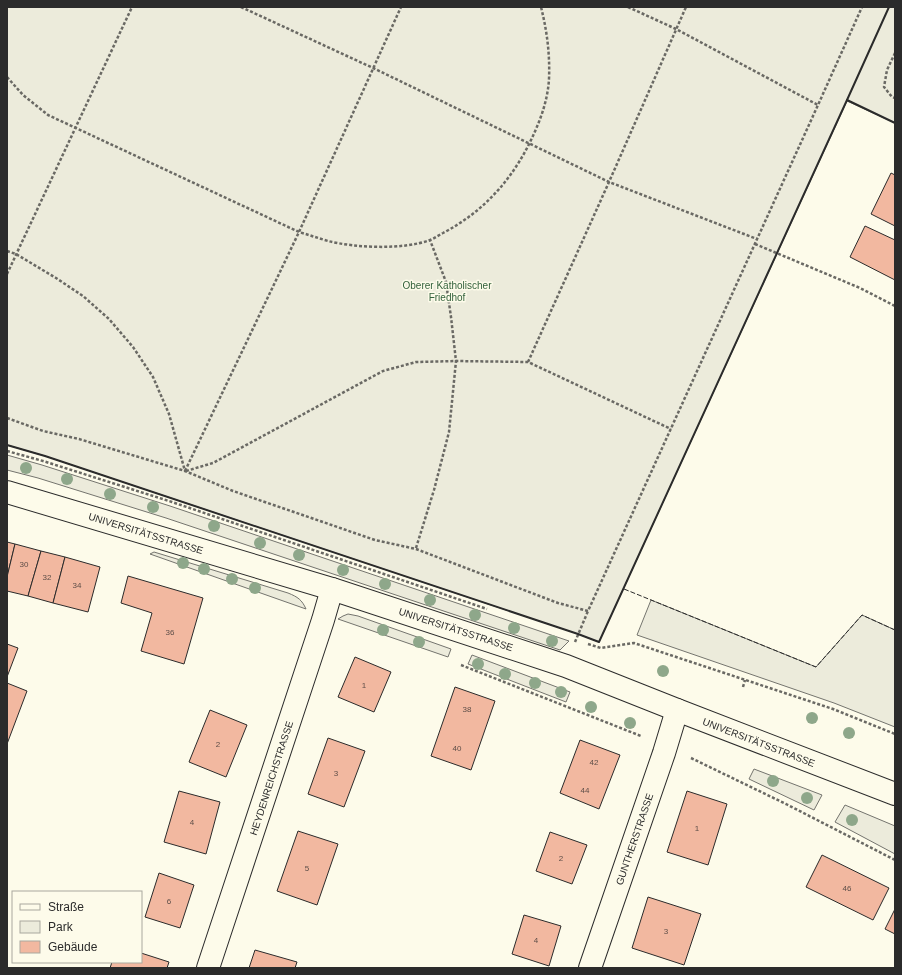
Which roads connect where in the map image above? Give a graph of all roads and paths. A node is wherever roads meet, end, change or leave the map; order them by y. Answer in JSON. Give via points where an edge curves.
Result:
{"nodes":[{"id":1,"x":132,"y":7,"type":"edge"},
{"id":2,"x":241,"y":7,"type":"edge"},
{"id":3,"x":401,"y":7,"type":"edge"},
{"id":4,"x":541,"y":7,"type":"edge"},
{"id":5,"x":628,"y":7,"type":"edge"},
{"id":6,"x":686,"y":7,"type":"edge"},
{"id":7,"x":862,"y":7,"type":"edge"},
{"id":8,"x":676,"y":29,"type":"junction"},
{"id":9,"x":895,"y":53,"type":"edge"},
{"id":10,"x":373,"y":68,"type":"junction"},
{"id":11,"x":7,"y":77,"type":"edge"},
{"id":12,"x":895,"y":98,"type":"edge"},
{"id":13,"x":818,"y":105,"type":"junction"},
{"id":14,"x":76,"y":128,"type":"junction"},
{"id":15,"x":530,"y":143,"type":"junction"},
{"id":16,"x":609,"y":182,"type":"junction"},
{"id":17,"x":299,"y":232,"type":"junction"},
{"id":18,"x":757,"y":239,"type":"junction"},
{"id":19,"x":430,"y":240,"type":"junction"},
{"id":20,"x":755,"y":244,"type":"junction"},
{"id":21,"x":7,"y":250,"type":"edge"},
{"id":22,"x":16,"y":254,"type":"junction"},
{"id":23,"x":7,"y":274,"type":"edge"},
{"id":24,"x":895,"y":306,"type":"edge"},
{"id":25,"x":456,"y":361,"type":"junction"},
{"id":26,"x":528,"y":362,"type":"junction"},
{"id":27,"x":7,"y":418,"type":"edge"},
{"id":28,"x":671,"y":429,"type":"junction"},
{"id":29,"x":7,"y":451,"type":"edge"},
{"id":30,"x":185,"y":471,"type":"junction"},
{"id":31,"x":7,"y":492,"type":"edge"},
{"id":32,"x":416,"y":549,"type":"junction"},
{"id":33,"x":332,"y":588,"type":"junction"},
{"id":34,"x":588,"y":611,"type":"junction"},
{"id":35,"x":494,"y":612,"type":"dead end"},
{"id":36,"x":576,"y":640,"type":"junction"},
{"id":37,"x":566,"y":666,"type":"junction"},
{"id":38,"x":745,"y":680,"type":"junction"},
{"id":39,"x":743,"y":687,"type":"dead end"},
{"id":40,"x":677,"y":710,"type":"junction"},
{"id":41,"x":895,"y":734,"type":"edge"},
{"id":42,"x":895,"y":794,"type":"edge"},
{"id":43,"x":208,"y":968,"type":"edge"},
{"id":44,"x":590,"y":968,"type":"edge"}],
"edges":[{"from":1,"to":14,"type":"path"},
{"from":2,"to":10,"type":"path"},
{"from":3,"to":10,"type":"path"},
{"from":4,"to":15,"type":"path","via":[[549,49],[549,80],[543,112]]},
{"from":5,"to":8,"type":"path"},
{"from":6,"to":8,"type":"path"},
{"from":7,"to":13,"type":"path"},
{"from":8,"to":13,"type":"path"},
{"from":8,"to":16,"type":"path"},
{"from":9,"to":12,"type":"path","via":[[884,87]]},
{"from":10,"to":15,"type":"path"},
{"from":10,"to":17,"type":"path"},
{"from":11,"to":14,"type":"path","via":[[23,95],[48,115]]},
{"from":13,"to":18,"type":"path"},
{"from":14,"to":17,"type":"path"},
{"from":14,"to":22,"type":"path"},
{"from":15,"to":16,"type":"path"},
{"from":15,"to":19,"type":"path","via":[[509,178],[486,203],[457,226]]},
{"from":16,"to":18,"type":"path"},
{"from":16,"to":26,"type":"path"},
{"from":17,"to":19,"type":"path","via":[[354,246],[383,247]]},
{"from":17,"to":30,"type":"path"},
{"from":18,"to":20,"type":"path"},
{"from":19,"to":25,"type":"path","via":[[446,282]]},
{"from":20,"to":24,"type":"path","via":[[860,288]]},
{"from":20,"to":28,"type":"path"},
{"from":21,"to":22,"type":"path"},
{"from":22,"to":23,"type":"path"},
{"from":22,"to":30,"type":"path","via":[[83,296],[109,319],[133,347],[152,378],[169,414]]},
{"from":25,"to":26,"type":"path"},
{"from":25,"to":30,"type":"path","via":[[416,362],[383,371],[213,463]]},
{"from":25,"to":32,"type":"path","via":[[449,432]]},
{"from":26,"to":28,"type":"path"},
{"from":27,"to":30,"type":"path","via":[[43,431],[79,439]]},
{"from":28,"to":34,"type":"path"},
{"from":29,"to":35,"type":"path","via":[[172,502]]},
{"from":30,"to":32,"type":"path","via":[[233,491],[375,540]]},
{"from":31,"to":33,"type":"street","name":"UNIVERSITÄTSSTRASSE"},
{"from":32,"to":34,"type":"path","via":[[558,603]]},
{"from":33,"to":37,"type":"street","name":"UNIVERSITÄTSSTRASSE"},
{"from":33,"to":43,"type":"street","name":"HEYDENREICHSTRASSE"},
{"from":34,"to":36,"type":"path"},
{"from":36,"to":37,"type":"path"},
{"from":36,"to":38,"type":"path","via":[[601,648],[634,643]]},
{"from":37,"to":40,"type":"street","name":"UNIVERSITÄTSSTRASSE"},
{"from":38,"to":39,"type":"path"},
{"from":38,"to":41,"type":"path","via":[[833,709]]},
{"from":40,"to":42,"type":"street","name":"UNIVERSITÄTSSTRASSE"},
{"from":40,"to":44,"type":"street","name":"GUNTHERSTRASSE"}]}
